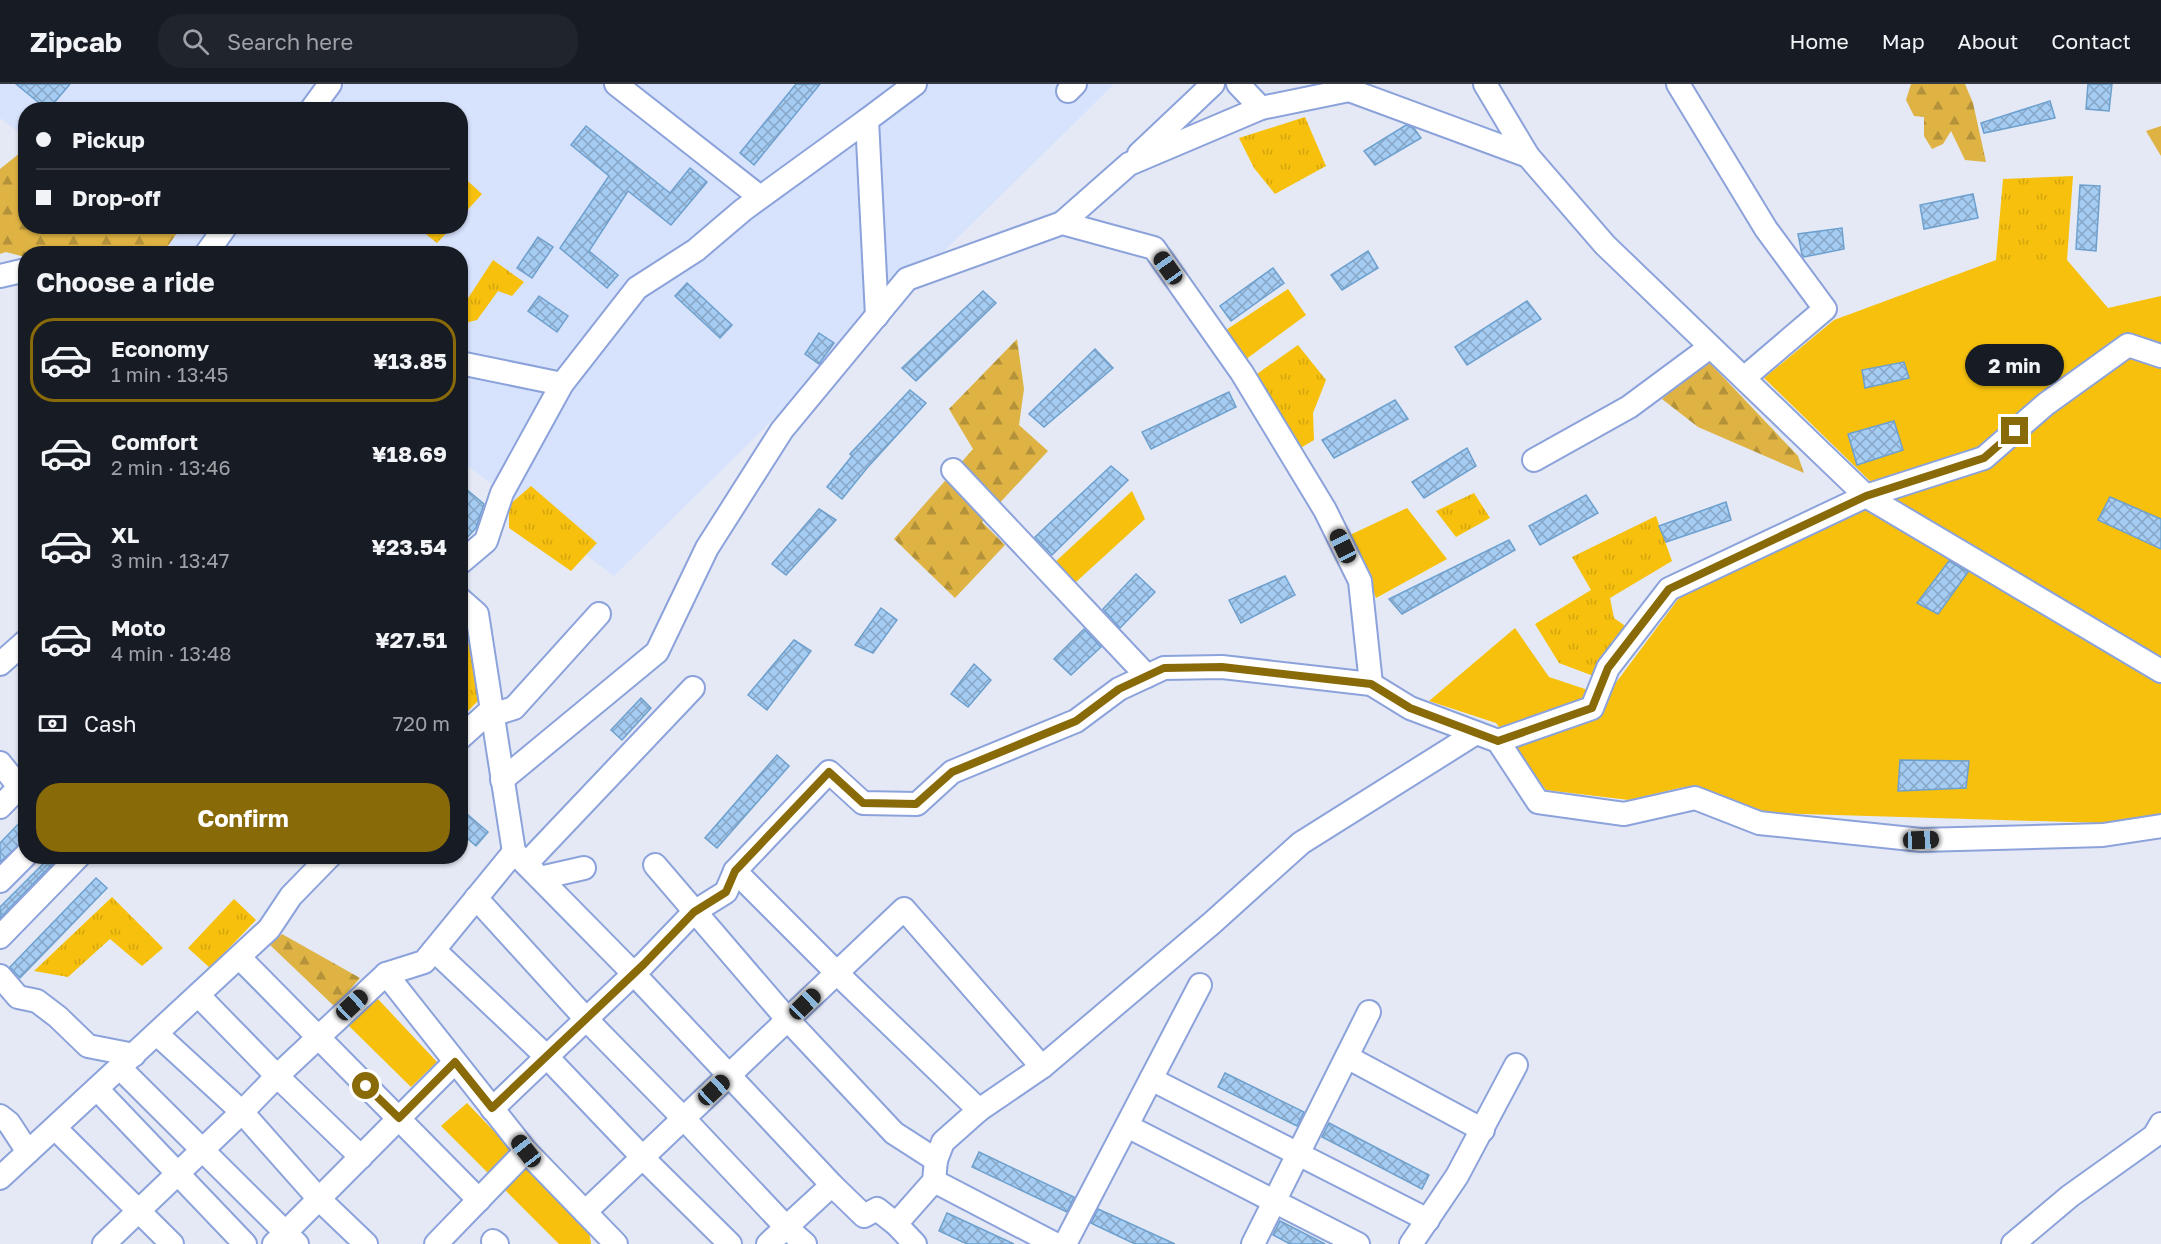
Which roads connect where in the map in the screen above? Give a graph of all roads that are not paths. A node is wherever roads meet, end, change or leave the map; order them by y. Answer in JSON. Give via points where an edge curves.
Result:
{"nodes":[{"id":1,"x":330,"y":84,"type":"edge"},
{"id":2,"x":616,"y":84,"type":"edge"},
{"id":3,"x":915,"y":84,"type":"edge"},
{"id":4,"x":1213,"y":84,"type":"edge"},
{"id":5,"x":1238,"y":84,"type":"edge"},
{"id":6,"x":1485,"y":84,"type":"edge"},
{"id":7,"x":1678,"y":84,"type":"edge"},
{"id":8,"x":317,"y":102,"type":"edge"},
{"id":9,"x":1261,"y":108,"type":"junction"},
{"id":10,"x":867,"y":120,"type":"junction"},
{"id":11,"x":1528,"y":156,"type":"junction"},
{"id":12,"x":1129,"y":164,"type":"junction"},
{"id":13,"x":760,"y":198,"type":"junction"},
{"id":14,"x":1062,"y":223,"type":"junction"},
{"id":15,"x":18,"y":272,"type":"edge"},
{"id":16,"x":0,"y":276,"type":"edge"},
{"id":17,"x":876,"y":316,"type":"junction"},
{"id":18,"x":1710,"y":346,"type":"junction"},
{"id":19,"x":2161,"y":356,"type":"edge"},
{"id":20,"x":468,"y":365,"type":"edge"},
{"id":21,"x":1744,"y":378,"type":"junction"},
{"id":22,"x":562,"y":384,"type":"junction"},
{"id":23,"x":1534,"y":460,"type":"dead end"},
{"id":24,"x":953,"y":470,"type":"dead end"},
{"id":25,"x":1866,"y":496,"type":"junction"},
{"id":26,"x":468,"y":556,"type":"edge"},
{"id":27,"x":468,"y":607,"type":"edge"},
{"id":28,"x":599,"y":614,"type":"dead end"},
{"id":29,"x":18,"y":648,"type":"edge"},
{"id":30,"x":0,"y":664,"type":"edge"},
{"id":31,"x":2161,"y":671,"type":"edge"},
{"id":32,"x":1147,"y":676,"type":"junction"},
{"id":33,"x":1371,"y":684,"type":"junction"},
{"id":34,"x":693,"y":688,"type":"dead end"},
{"id":35,"x":492,"y":712,"type":"junction"},
{"id":36,"x":468,"y":732,"type":"edge"},
{"id":37,"x":1476,"y":733,"type":"junction"},
{"id":38,"x":1498,"y":741,"type":"junction"},
{"id":39,"x":0,"y":763,"type":"edge"},
{"id":40,"x":502,"y":780,"type":"junction"},
{"id":41,"x":18,"y":782,"type":"edge"},
{"id":42,"x":18,"y":791,"type":"edge"},
{"id":43,"x":0,"y":807,"type":"edge"},
{"id":44,"x":2161,"y":826,"type":"edge"},
{"id":45,"x":520,"y":858,"type":"junction"},
{"id":46,"x":18,"y":863,"type":"edge"},
{"id":47,"x":71,"y":864,"type":"edge"},
{"id":48,"x":322,"y":864,"type":"edge"},
{"id":49,"x":655,"y":865,"type":"dead end"},
{"id":50,"x":584,"y":868,"type":"dead end"},
{"id":51,"x":735,"y":871,"type":"junction"},
{"id":52,"x":0,"y":882,"type":"edge"},
{"id":53,"x":476,"y":898,"type":"junction"},
{"id":54,"x":694,"y":912,"type":"junction"},
{"id":55,"x":0,"y":937,"type":"edge"},
{"id":56,"x":434,"y":950,"type":"junction"},
{"id":57,"x":239,"y":957,"type":"junction"},
{"id":58,"x":386,"y":974,"type":"junction"},
{"id":59,"x":634,"y":974,"type":"junction"},
{"id":60,"x":837,"y":974,"type":"junction"},
{"id":61,"x":0,"y":976,"type":"edge"},
{"id":62,"x":1200,"y":985,"type":"dead end"},
{"id":63,"x":198,"y":995,"type":"junction"},
{"id":64,"x":1369,"y":1012,"type":"dead end"},
{"id":65,"x":586,"y":1019,"type":"junction"},
{"id":66,"x":788,"y":1020,"type":"junction"},
{"id":67,"x":156,"y":1034,"type":"junction"},
{"id":68,"x":318,"y":1037,"type":"junction"},
{"id":69,"x":547,"y":1057,"type":"junction"},
{"id":70,"x":1347,"y":1057,"type":"junction"},
{"id":71,"x":127,"y":1062,"type":"junction"},
{"id":72,"x":455,"y":1062,"type":"junction"},
{"id":73,"x":1516,"y":1065,"type":"dead end"},
{"id":74,"x":1042,"y":1067,"type":"junction"},
{"id":75,"x":729,"y":1075,"type":"junction"},
{"id":76,"x":277,"y":1076,"type":"junction"},
{"id":77,"x":1151,"y":1079,"type":"junction"},
{"id":78,"x":97,"y":1089,"type":"junction"},
{"id":79,"x":492,"y":1108,"type":"junction"},
{"id":80,"x":979,"y":1110,"type":"junction"},
{"id":81,"x":242,"y":1112,"type":"junction"},
{"id":82,"x":0,"y":1116,"type":"edge"},
{"id":83,"x":399,"y":1118,"type":"junction"},
{"id":84,"x":684,"y":1118,"type":"junction"},
{"id":85,"x":2161,"y":1124,"type":"edge"},
{"id":86,"x":1126,"y":1126,"type":"junction"},
{"id":87,"x":55,"y":1128,"type":"junction"},
{"id":88,"x":1483,"y":1130,"type":"junction"},
{"id":89,"x":201,"y":1151,"type":"junction"},
{"id":90,"x":526,"y":1151,"type":"junction"},
{"id":91,"x":28,"y":1152,"type":"junction"},
{"id":92,"x":1298,"y":1155,"type":"junction"},
{"id":93,"x":361,"y":1157,"type":"junction"},
{"id":94,"x":643,"y":1157,"type":"junction"},
{"id":95,"x":935,"y":1171,"type":"junction"},
{"id":96,"x":177,"y":1174,"type":"junction"},
{"id":97,"x":0,"y":1178,"type":"edge"},
{"id":98,"x":832,"y":1185,"type":"junction"},
{"id":99,"x":319,"y":1199,"type":"junction"},
{"id":100,"x":479,"y":1200,"type":"junction"},
{"id":101,"x":1275,"y":1201,"type":"junction"},
{"id":102,"x":140,"y":1211,"type":"junction"},
{"id":103,"x":585,"y":1212,"type":"junction"},
{"id":104,"x":1428,"y":1220,"type":"junction"},
{"id":105,"x":896,"y":1224,"type":"junction"},
{"id":106,"x":786,"y":1227,"type":"junction"},
{"id":107,"x":286,"y":1240,"type":"edge"},
{"id":108,"x":606,"y":1241,"type":"edge"},
{"id":109,"x":104,"y":1244,"type":"edge"},
{"id":110,"x":172,"y":1244,"type":"edge"},
{"id":111,"x":245,"y":1244,"type":"edge"},
{"id":112,"x":366,"y":1244,"type":"edge"},
{"id":113,"x":436,"y":1244,"type":"edge"},
{"id":114,"x":730,"y":1244,"type":"edge"},
{"id":115,"x":768,"y":1244,"type":"edge"},
{"id":116,"x":805,"y":1244,"type":"edge"},
{"id":117,"x":915,"y":1244,"type":"edge"},
{"id":118,"x":1055,"y":1244,"type":"edge"},
{"id":119,"x":1065,"y":1244,"type":"edge"},
{"id":120,"x":1253,"y":1244,"type":"edge"},
{"id":121,"x":1358,"y":1244,"type":"edge"},
{"id":122,"x":1411,"y":1244,"type":"edge"},
{"id":123,"x":2013,"y":1244,"type":"edge"}],
"edges":[{"from":1,"to":8,"type":"street"},
{"from":2,"to":13,"type":"street"},
{"from":3,"to":10,"type":"street"},
{"from":4,"to":12,"type":"street"},
{"from":5,"to":9,"type":"street"},
{"from":6,"to":11,"type":"street"},
{"from":7,"to":21,"type":"street","via":[[1766,229],[1825,309]]},
{"from":9,"to":11,"type":"street","via":[[1349,90]]},
{"from":9,"to":12,"type":"street"},
{"from":10,"to":13,"type":"street"},
{"from":10,"to":17,"type":"street"},
{"from":11,"to":18,"type":"street","via":[[1605,245]]},
{"from":12,"to":14,"type":"street"},
{"from":13,"to":22,"type":"street","via":[[696,250],[637,288]]},
{"from":14,"to":17,"type":"street","via":[[908,279]]},
{"from":14,"to":33,"type":"street","via":[[1154,248],[1242,373],[1325,510],[1360,581]]},
{"from":15,"to":16,"type":"street"},
{"from":17,"to":40,"type":"street","via":[[782,429],[707,548],[657,652]]},
{"from":18,"to":21,"type":"street"},
{"from":18,"to":23,"type":"street","via":[[1629,407]]},
{"from":19,"to":25,"type":"street","via":[[2128,345],[2046,404],[1984,458]]},
{"from":20,"to":22,"type":"street"},
{"from":21,"to":25,"type":"street"},
{"from":22,"to":26,"type":"street","via":[[502,493],[486,541]]},
{"from":24,"to":32,"type":"street"},
{"from":25,"to":31,"type":"street"},
{"from":25,"to":38,"type":"street","via":[[1669,589],[1608,668],[1592,708]]},
{"from":27,"to":35,"type":"street","via":[[477,615]]},
{"from":28,"to":35,"type":"street","via":[[514,708]]},
{"from":29,"to":30,"type":"street"},
{"from":32,"to":33,"type":"street","via":[[1164,668],[1222,667]]},
{"from":32,"to":51,"type":"street","via":[[1119,689],[1076,721],[952,772],[916,804],[863,803],[829,772]]},
{"from":33,"to":37,"type":"street","via":[[1410,708]]},
{"from":34,"to":45,"type":"street"},
{"from":35,"to":36,"type":"street"},
{"from":35,"to":40,"type":"street"},
{"from":37,"to":38,"type":"street"},
{"from":37,"to":74,"type":"street","via":[[1301,843]]},
{"from":38,"to":44,"type":"street","via":[[1538,802],[1624,814],[1695,798],[1760,823],[1921,840],[2103,835]]},
{"from":39,"to":41,"type":"street"},
{"from":40,"to":45,"type":"street"},
{"from":42,"to":43,"type":"street"},
{"from":45,"to":50,"type":"street","via":[[540,878]]},
{"from":45,"to":53,"type":"street"},
{"from":45,"to":59,"type":"street"},
{"from":46,"to":52,"type":"street"},
{"from":47,"to":55,"type":"street"},
{"from":48,"to":57,"type":"street","via":[[291,896],[269,929]]},
{"from":49,"to":54,"type":"street"},
{"from":51,"to":54,"type":"street","via":[[726,892]]},
{"from":51,"to":60,"type":"street"},
{"from":53,"to":56,"type":"street"},
{"from":53,"to":65,"type":"street"},
{"from":54,"to":59,"type":"street"},
{"from":54,"to":66,"type":"street"},
{"from":56,"to":58,"type":"street","via":[[424,962]]},
{"from":56,"to":69,"type":"street"},
{"from":57,"to":63,"type":"street"},
{"from":57,"to":68,"type":"street"},
{"from":58,"to":68,"type":"street"},
{"from":58,"to":72,"type":"street"},
{"from":59,"to":65,"type":"street"},
{"from":59,"to":75,"type":"street"},
{"from":60,"to":66,"type":"street"},
{"from":60,"to":74,"type":"street","via":[[904,909]]},
{"from":60,"to":80,"type":"street"},
{"from":61,"to":71,"type":"street","via":[[18,997],[37,1001],[88,1046]]},
{"from":62,"to":77,"type":"street"},
{"from":63,"to":67,"type":"street"},
{"from":63,"to":76,"type":"street"},
{"from":64,"to":70,"type":"street"},
{"from":65,"to":69,"type":"street"},
{"from":65,"to":84,"type":"street"},
{"from":66,"to":75,"type":"street"},
{"from":66,"to":95,"type":"street"},
{"from":67,"to":71,"type":"street"},
{"from":67,"to":81,"type":"street"},
{"from":68,"to":76,"type":"street"},
{"from":68,"to":83,"type":"street"},
{"from":69,"to":79,"type":"street"},
{"from":69,"to":94,"type":"street"},
{"from":70,"to":88,"type":"street"},
{"from":70,"to":92,"type":"street"},
{"from":71,"to":78,"type":"street"},
{"from":71,"to":89,"type":"street"},
{"from":72,"to":79,"type":"street"},
{"from":72,"to":83,"type":"street"},
{"from":73,"to":88,"type":"street"},
{"from":74,"to":80,"type":"street"},
{"from":75,"to":84,"type":"street"},
{"from":75,"to":98,"type":"street"},
{"from":76,"to":81,"type":"street"},
{"from":76,"to":93,"type":"street"},
{"from":77,"to":86,"type":"street"},
{"from":77,"to":92,"type":"street"},
{"from":78,"to":87,"type":"street"},
{"from":78,"to":96,"type":"street"},
{"from":79,"to":90,"type":"street"},
{"from":80,"to":95,"type":"street","via":[[943,1142]]},
{"from":81,"to":89,"type":"street"},
{"from":81,"to":99,"type":"street"},
{"from":82,"to":91,"type":"street"},
{"from":83,"to":93,"type":"street"},
{"from":83,"to":100,"type":"street"},
{"from":84,"to":94,"type":"street"},
{"from":84,"to":106,"type":"street"},
{"from":85,"to":123,"type":"street","via":[[2154,1136],[2070,1196]]},
{"from":86,"to":101,"type":"street"},
{"from":86,"to":119,"type":"street"},
{"from":87,"to":91,"type":"street"},
{"from":87,"to":102,"type":"street"},
{"from":88,"to":104,"type":"street"},
{"from":89,"to":96,"type":"street"},
{"from":89,"to":107,"type":"street"},
{"from":90,"to":100,"type":"street"},
{"from":90,"to":103,"type":"street"},
{"from":91,"to":97,"type":"street"},
{"from":92,"to":101,"type":"street"},
{"from":92,"to":104,"type":"street"},
{"from":93,"to":99,"type":"street"},
{"from":94,"to":103,"type":"street"},
{"from":94,"to":114,"type":"street"},
{"from":95,"to":105,"type":"street"},
{"from":95,"to":118,"type":"street"},
{"from":96,"to":102,"type":"street"},
{"from":96,"to":111,"type":"street"},
{"from":98,"to":105,"type":"street","via":[[864,1216],[877,1209]]},
{"from":98,"to":106,"type":"street"},
{"from":99,"to":107,"type":"street"},
{"from":99,"to":112,"type":"street"},
{"from":100,"to":113,"type":"street"},
{"from":101,"to":120,"type":"street"},
{"from":101,"to":121,"type":"street"},
{"from":102,"to":109,"type":"street"},
{"from":102,"to":110,"type":"street"},
{"from":103,"to":108,"type":"street"},
{"from":104,"to":122,"type":"street"},
{"from":105,"to":117,"type":"street"},
{"from":106,"to":115,"type":"street"},
{"from":106,"to":116,"type":"street"}]}
